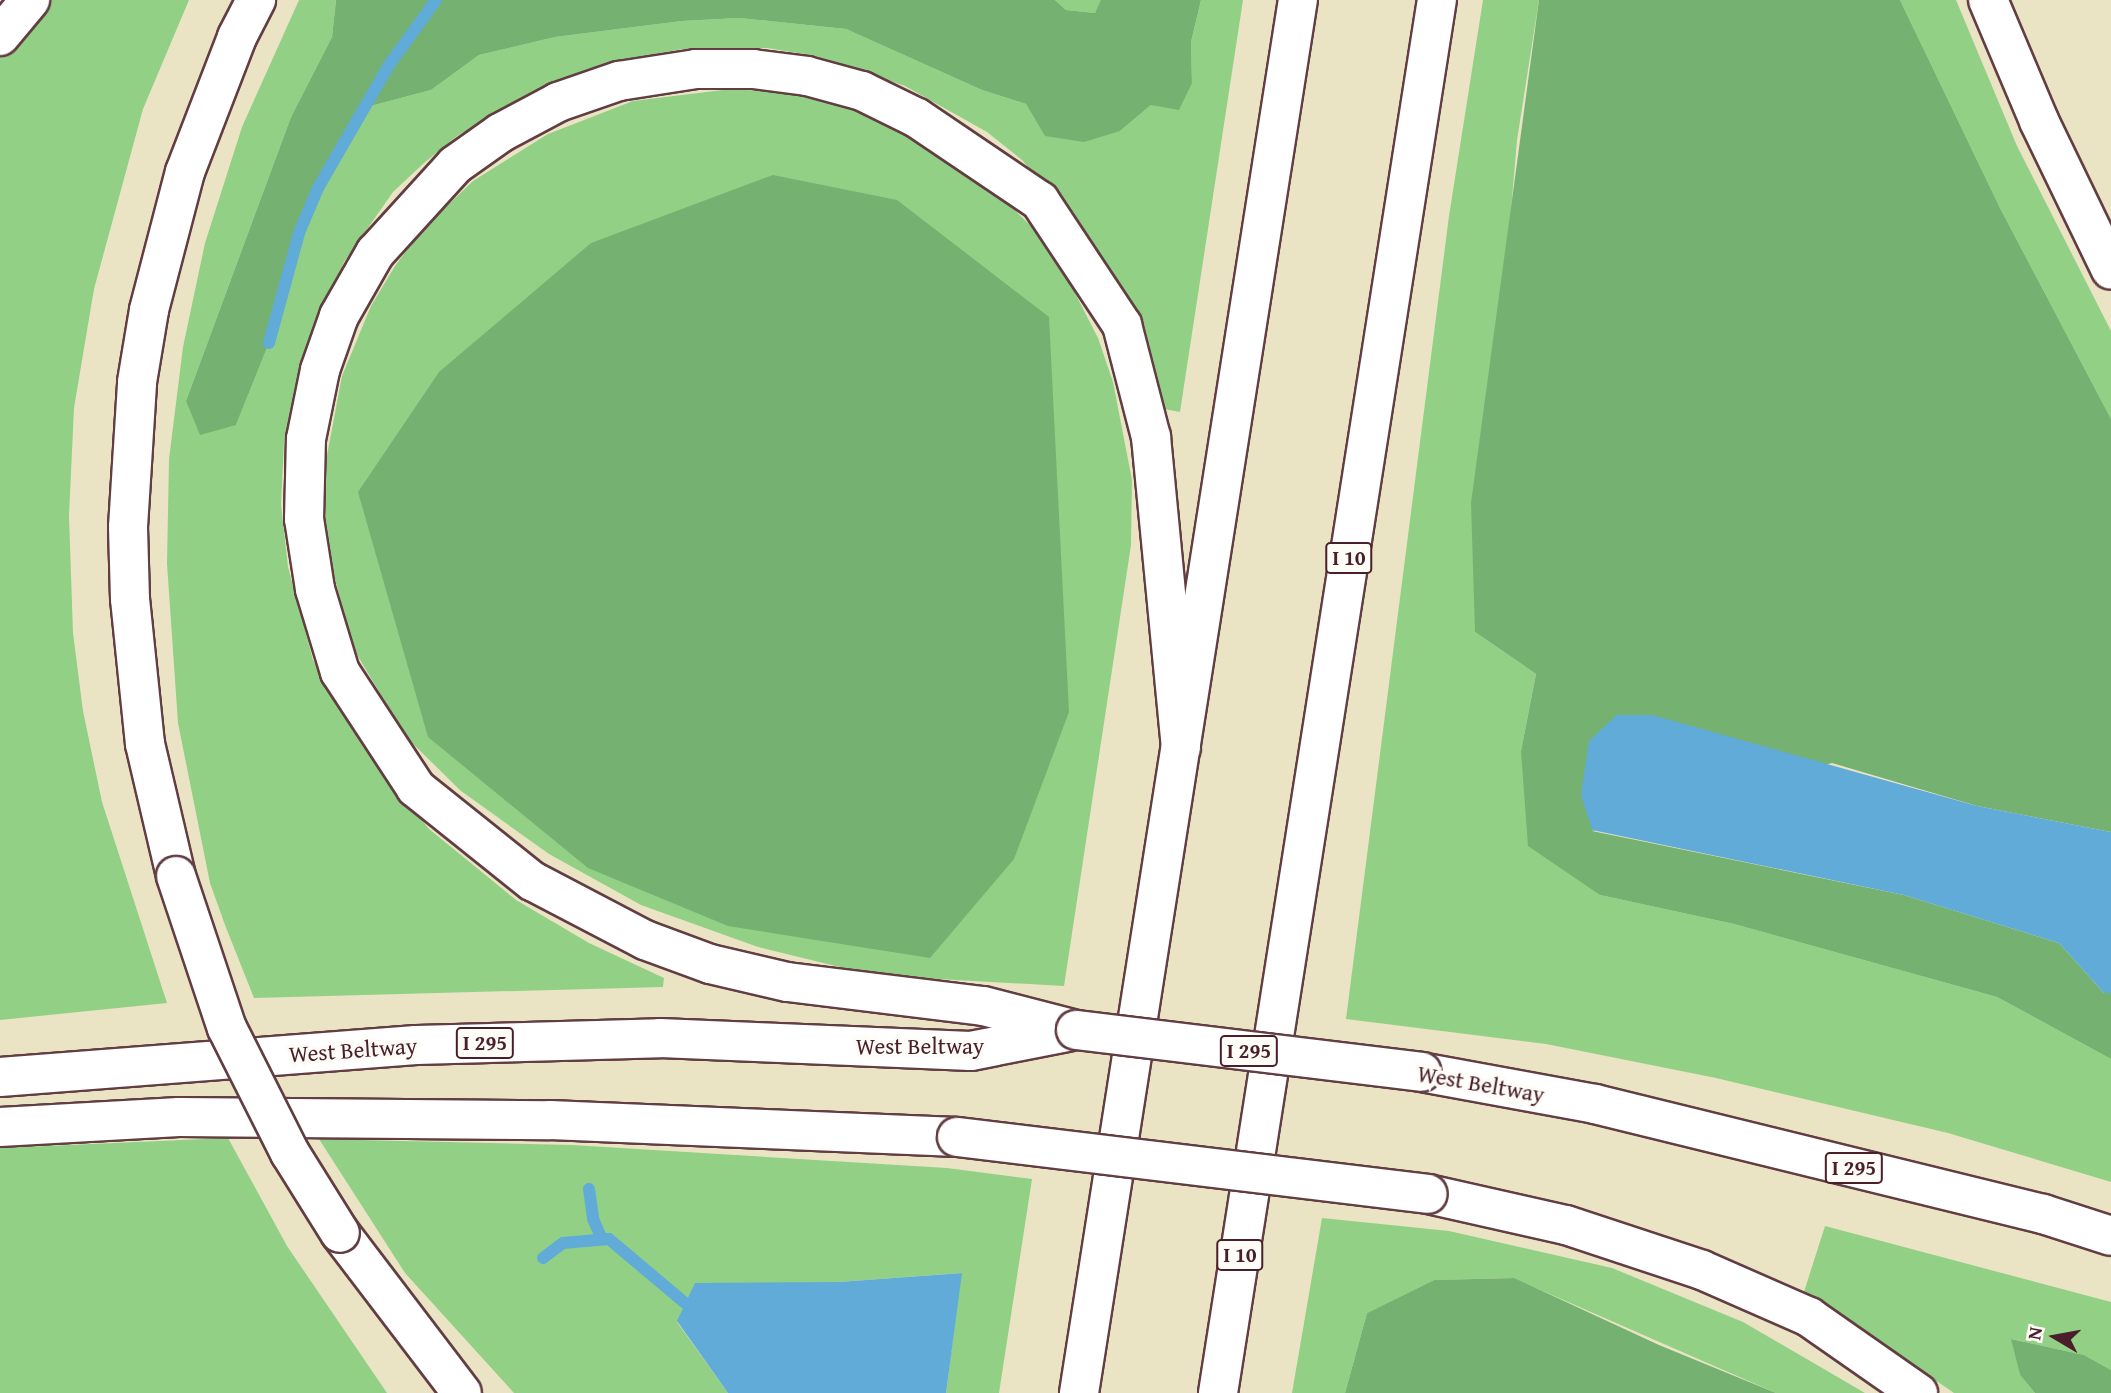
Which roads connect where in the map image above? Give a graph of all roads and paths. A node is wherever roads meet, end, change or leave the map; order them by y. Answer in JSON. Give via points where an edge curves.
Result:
{"nodes":[{"id":1,"x":30,"y":0,"type":"edge"},
{"id":2,"x":256,"y":0,"type":"edge"},
{"id":3,"x":1298,"y":0,"type":"edge"},
{"id":4,"x":1437,"y":0,"type":"edge"},
{"id":5,"x":1989,"y":0,"type":"edge"},
{"id":6,"x":0,"y":36,"type":"edge"},
{"id":7,"x":2111,"y":270,"type":"edge"},
{"id":8,"x":1181,"y":748,"type":"junction"},
{"id":9,"x":1076,"y":1030,"type":"junction"},
{"id":10,"x":0,"y":1077,"type":"edge"},
{"id":11,"x":0,"y":1127,"type":"edge"},
{"id":12,"x":2111,"y":1236,"type":"edge"},
{"id":13,"x":462,"y":1393,"type":"edge"},
{"id":14,"x":1079,"y":1393,"type":"edge"},
{"id":15,"x":1218,"y":1393,"type":"edge"},
{"id":16,"x":1918,"y":1393,"type":"edge"}],
"edges":[{"from":1,"to":6,"type":"highway"},
{"from":2,"to":13,"type":"highway","bridge":true,"via":[[185,172],[149,310],[137,382],[128,527],[130,600],[145,744],[176,876],[227,1028],[290,1153],[340,1233]]},
{"from":3,"to":8,"type":"highway"},
{"from":4,"to":15,"type":"highway","number":"I 10"},
{"from":5,"to":7,"type":"highway","via":[[2039,121]]},
{"from":8,"to":9,"type":"highway","via":[[1151,438],[1122,325],[1040,201],[917,118],[862,91],[807,76],[753,69],[696,69],[618,82],[558,102],[500,133],[455,165],[375,253],[339,316],[320,370],[306,439],[304,519],[315,589],[340,672],[416,788],[532,881],[645,940],[710,964],[787,982],[982,1006]]},
{"from":8,"to":14,"type":"highway"},
{"from":9,"to":10,"type":"highway","name":"West Beltway","number":"I 295","via":[[971,1051],[660,1038],[416,1045]]},
{"from":9,"to":12,"type":"highway","name":"West Beltway","number":"I 295","bridge":true,"via":[[1421,1072],[1595,1104],[2030,1211]]},
{"from":11,"to":16,"type":"highway","bridge":true,"via":[[179,1117],[550,1120],[957,1137],[1428,1194],[1566,1225],[1702,1270],[1809,1317]]}]}
